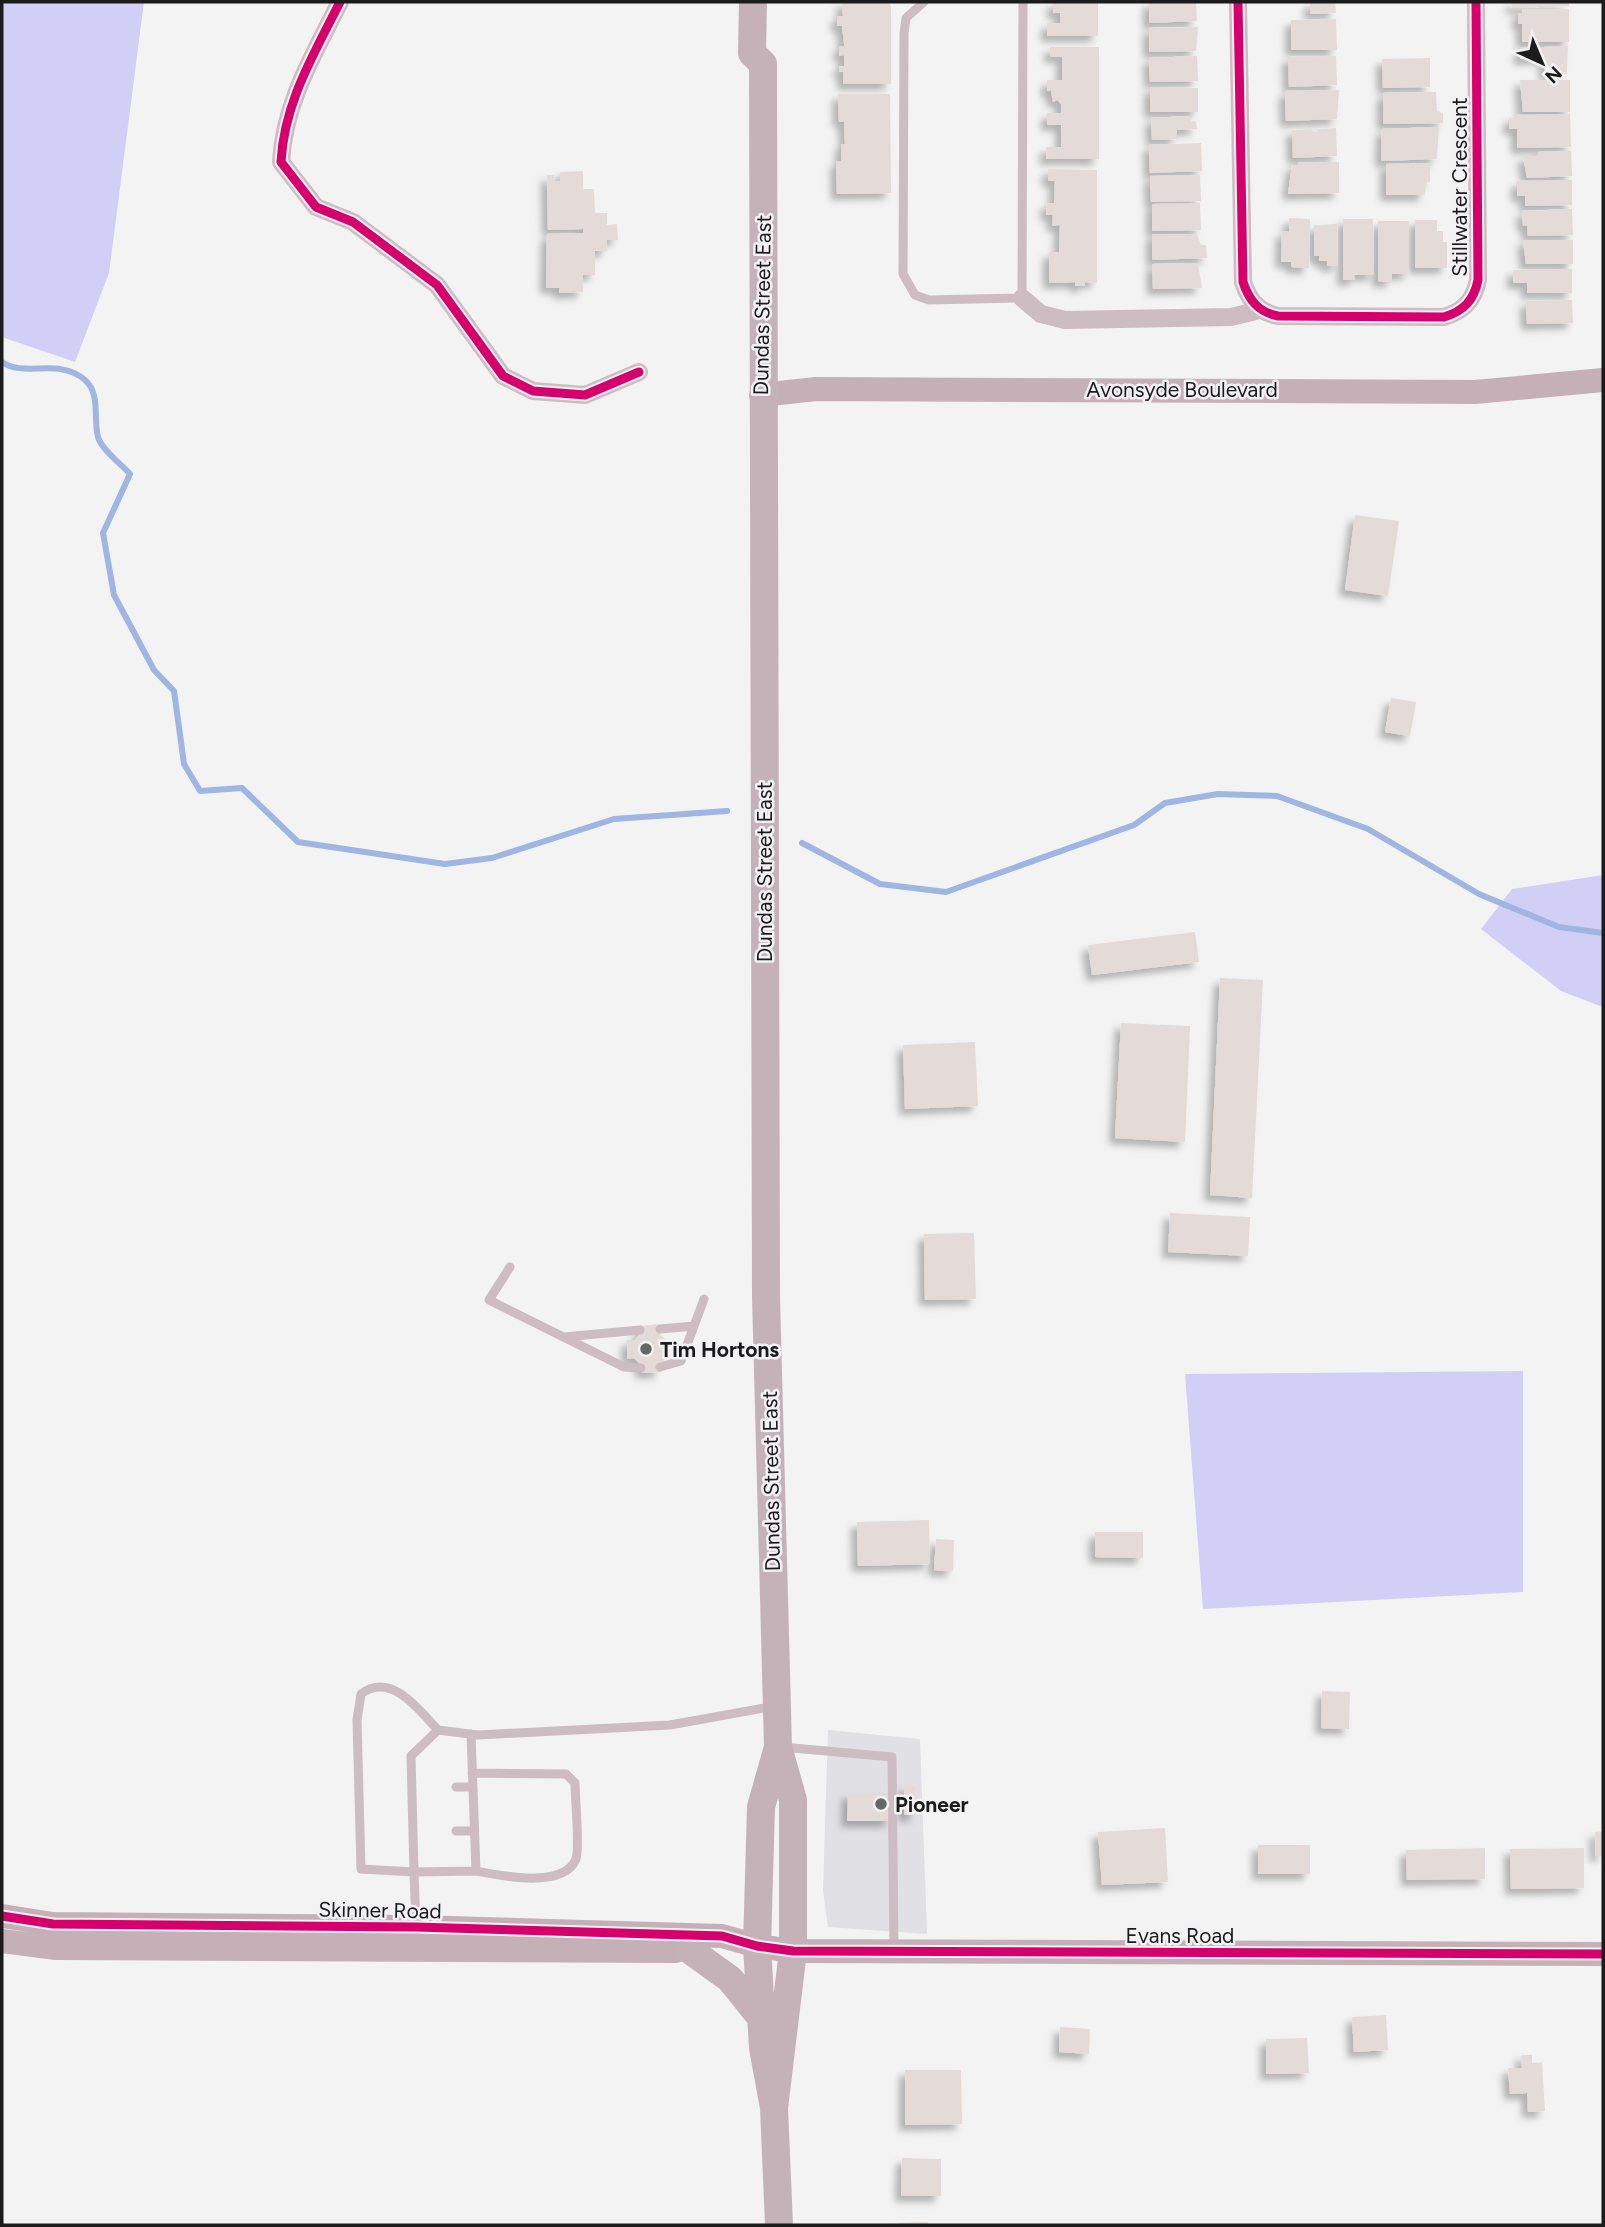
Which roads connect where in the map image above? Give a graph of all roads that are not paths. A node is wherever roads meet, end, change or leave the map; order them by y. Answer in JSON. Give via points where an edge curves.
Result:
{"nodes":[{"id":1,"x":340,"y":2,"type":"edge"},
{"id":2,"x":753,"y":2,"type":"edge"},
{"id":3,"x":924,"y":2,"type":"edge"},
{"id":4,"x":1023,"y":2,"type":"edge"},
{"id":5,"x":1238,"y":2,"type":"edge"},
{"id":6,"x":1476,"y":2,"type":"edge"},
{"id":7,"x":1022,"y":298,"type":"junction"},
{"id":8,"x":1260,"y":310,"type":"junction"},
{"id":9,"x":639,"y":372,"type":"dead end"},
{"id":10,"x":1603,"y":380,"type":"edge"},
{"id":11,"x":761,"y":396,"type":"junction"},
{"id":12,"x":510,"y":1267,"type":"dead end"},
{"id":13,"x":704,"y":1299,"type":"dead end"},
{"id":14,"x":694,"y":1326,"type":"junction"},
{"id":15,"x":660,"y":1329,"type":"dead end"},
{"id":16,"x":640,"y":1330,"type":"dead end"},
{"id":17,"x":562,"y":1337,"type":"junction"},
{"id":18,"x":660,"y":1367,"type":"dead end"},
{"id":19,"x":641,"y":1368,"type":"dead end"},
{"id":20,"x":776,"y":1706,"type":"junction"},
{"id":21,"x":438,"y":1730,"type":"junction"},
{"id":22,"x":471,"y":1734,"type":"junction"},
{"id":23,"x":778,"y":1746,"type":"junction"},
{"id":24,"x":472,"y":1773,"type":"junction"},
{"id":25,"x":412,"y":1786,"type":"junction"},
{"id":26,"x":423,"y":1787,"type":"dead end"},
{"id":27,"x":456,"y":1787,"type":"dead end"},
{"id":28,"x":473,"y":1787,"type":"junction"},
{"id":29,"x":456,"y":1831,"type":"dead end"},
{"id":30,"x":474,"y":1831,"type":"junction"},
{"id":31,"x":476,"y":1871,"type":"junction"},
{"id":32,"x":414,"y":1872,"type":"junction"},
{"id":33,"x":2,"y":1916,"type":"edge"},
{"id":34,"x":416,"y":1927,"type":"junction"},
{"id":35,"x":2,"y":1941,"type":"edge"},
{"id":36,"x":747,"y":1944,"type":"junction"},
{"id":37,"x":894,"y":1950,"type":"junction"},
{"id":38,"x":691,"y":1951,"type":"junction"},
{"id":39,"x":793,"y":1951,"type":"junction"},
{"id":40,"x":1603,"y":1954,"type":"edge"},
{"id":41,"x":762,"y":2019,"type":"junction"},
{"id":42,"x":774,"y":2108,"type":"junction"},
{"id":43,"x":779,"y":2225,"type":"edge"}],
"edges":[{"from":1,"to":9,"type":"street","via":[[293,96],[282,132],[281,162],[316,207],[353,222],[437,285],[503,376],[533,391],[585,395]]},
{"from":2,"to":11,"type":"main road","name":"Dundas Street East","via":[[752,53],[763,64]]},
{"from":3,"to":7,"type":"lane","via":[[906,18],[904,33],[903,274],[915,295],[929,300]]},
{"from":4,"to":7,"type":"lane"},
{"from":5,"to":8,"type":"street","via":[[1243,282],[1248,298]]},
{"from":6,"to":8,"type":"street","name":"Stillwater Crescent","via":[[1479,265],[1475,295],[1458,313],[1444,317],[1278,316]]},
{"from":7,"to":8,"type":"street","via":[[1041,314],[1065,320],[1231,317]]},
{"from":10,"to":11,"type":"street","name":"Avonsyde Boulevard","via":[[1475,392],[816,389]]},
{"from":11,"to":20,"type":"main road","name":"Dundas Street East","via":[[766,1297]]},
{"from":12,"to":17,"type":"lane","via":[[489,1300]]},
{"from":13,"to":14,"type":"lane"},
{"from":14,"to":15,"type":"lane"},
{"from":14,"to":18,"type":"lane","via":[[681,1361]]},
{"from":16,"to":17,"type":"lane"},
{"from":17,"to":19,"type":"lane","via":[[624,1367]]},
{"from":20,"to":22,"type":"lane","via":[[670,1725]]},
{"from":20,"to":23,"type":"main road","name":"Dundas Street East"},
{"from":21,"to":22,"type":"lane"},
{"from":21,"to":25,"type":"lane","via":[[411,1756]]},
{"from":21,"to":32,"type":"lane","via":[[408,1698],[386,1686],[370,1687],[361,1695],[357,1720],[361,1869]]},
{"from":22,"to":24,"type":"lane"},
{"from":23,"to":36,"type":"main road","name":"Dundas Street East","via":[[761,1807]]},
{"from":23,"to":37,"type":"lane","via":[[892,1757]]},
{"from":23,"to":39,"type":"main road","name":"Dundas Street East","via":[[793,1800]]},
{"from":24,"to":28,"type":"lane"},
{"from":24,"to":31,"type":"lane","via":[[566,1774],[575,1783],[577,1857],[566,1872],[554,1877],[506,1877]]},
{"from":25,"to":26,"type":"lane"},
{"from":25,"to":32,"type":"lane","via":[[418,1832]]},
{"from":27,"to":28,"type":"lane"},
{"from":28,"to":30,"type":"lane"},
{"from":29,"to":30,"type":"lane"},
{"from":30,"to":31,"type":"lane"},
{"from":31,"to":32,"type":"lane"},
{"from":32,"to":34,"type":"lane"},
{"from":33,"to":34,"type":"street","name":"Skinner Road","via":[[54,1924]]},
{"from":34,"to":36,"type":"street","name":"Skinner Road","via":[[722,1936]]},
{"from":35,"to":38,"type":"street","name":"Skinner Road","via":[[56,1948]]},
{"from":36,"to":38,"type":"street","name":"Skinner Road"},
{"from":36,"to":39,"type":"street","name":"Evans Road"},
{"from":36,"to":41,"type":"main road","name":"Dundas Street East"},
{"from":37,"to":39,"type":"street","name":"Evans Road"},
{"from":37,"to":40,"type":"street","name":"Evans Road"},
{"from":38,"to":41,"type":"main road","via":[[730,1979]]},
{"from":39,"to":42,"type":"main road","name":"Dundas Street East"},
{"from":41,"to":42,"type":"main road","name":"Dundas Street East"},
{"from":42,"to":43,"type":"main road","name":"Dundas Street East"}]}
